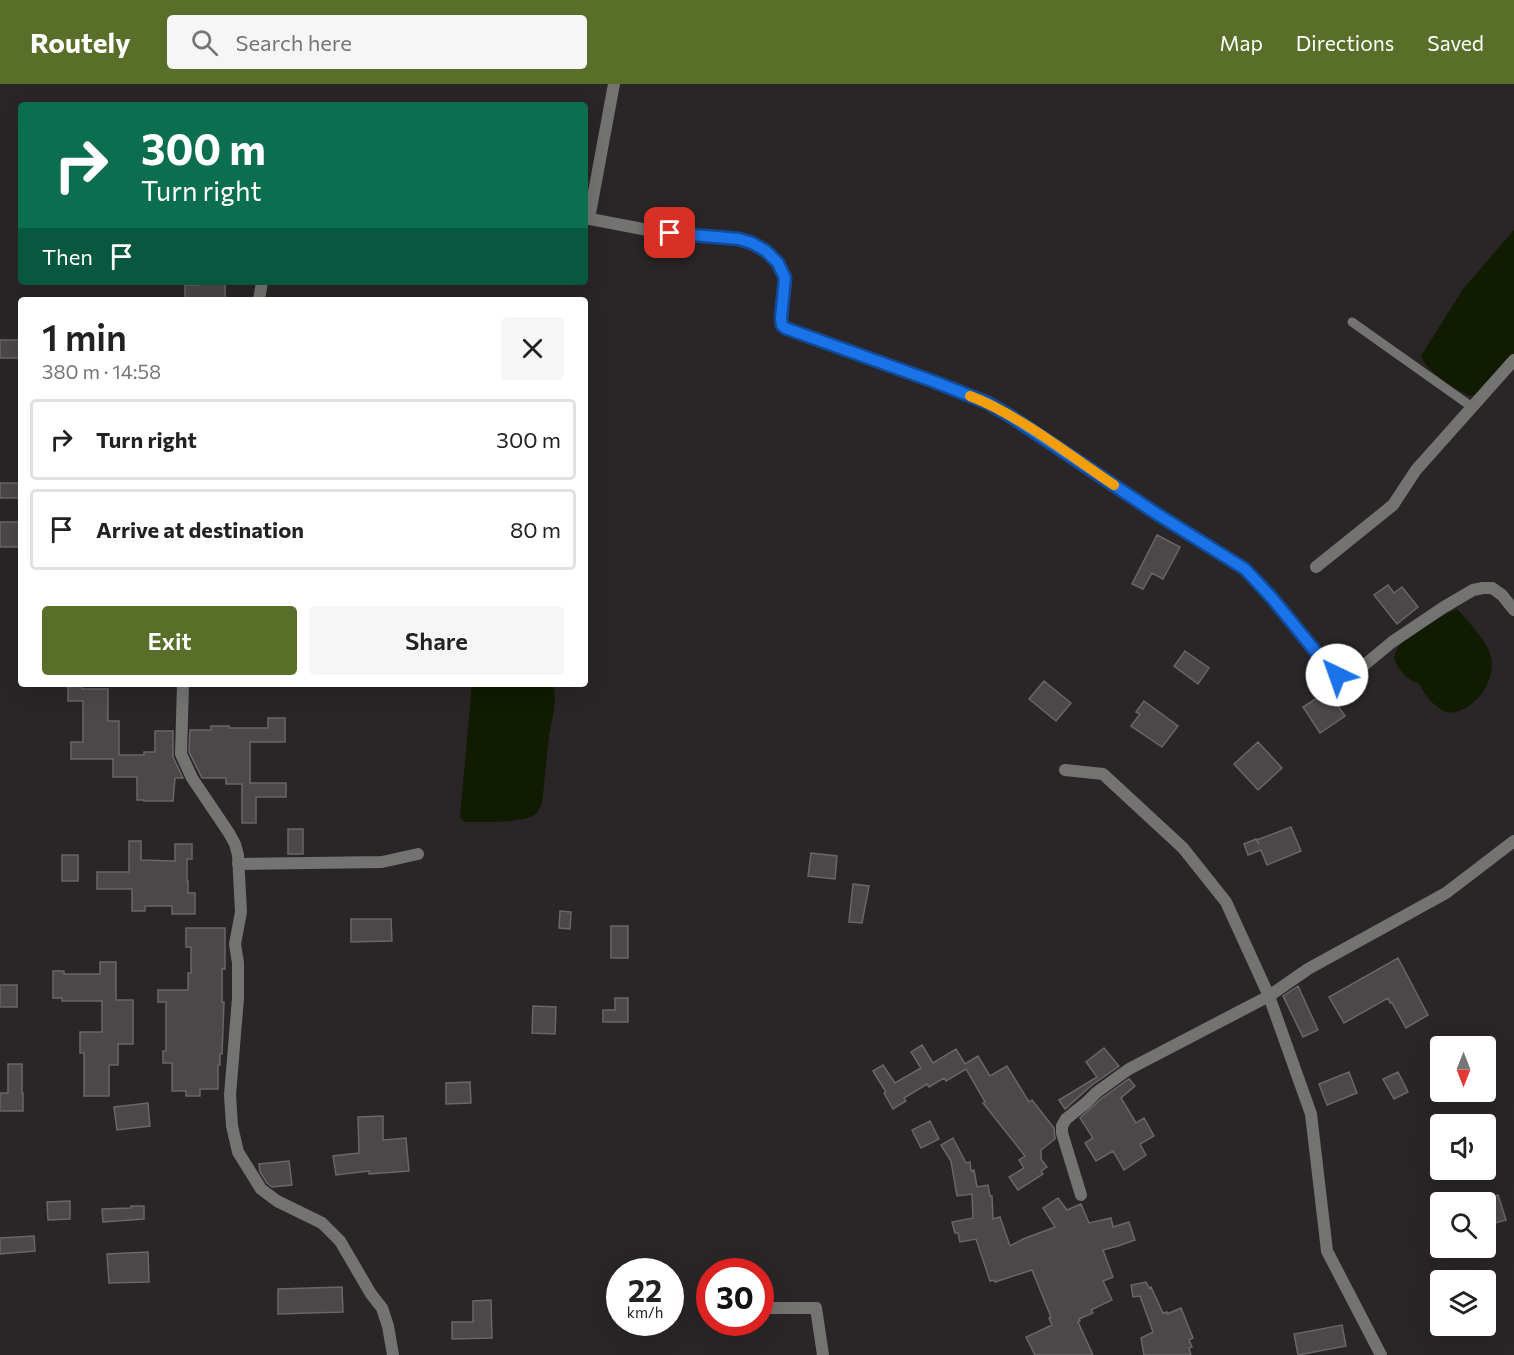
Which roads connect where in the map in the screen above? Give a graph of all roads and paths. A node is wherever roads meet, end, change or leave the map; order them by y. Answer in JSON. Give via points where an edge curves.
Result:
{"nodes":[{"id":1,"x":615,"y":84,"type":"edge"},
{"id":2,"x":588,"y":214,"type":"edge"},
{"id":3,"x":588,"y":219,"type":"edge"},
{"id":4,"x":1352,"y":322,"type":"dead end"},
{"id":5,"x":1514,"y":360,"type":"edge"},
{"id":6,"x":1472,"y":407,"type":"junction"},
{"id":7,"x":1316,"y":567,"type":"dead end"},
{"id":8,"x":1514,"y":610,"type":"edge"},
{"id":9,"x":183,"y":687,"type":"edge"},
{"id":10,"x":1065,"y":770,"type":"dead end"},
{"id":11,"x":1514,"y":841,"type":"edge"},
{"id":12,"x":418,"y":854,"type":"dead end"},
{"id":13,"x":238,"y":864,"type":"junction"},
{"id":14,"x":1269,"y":996,"type":"junction"},
{"id":15,"x":1081,"y":1195,"type":"dead end"},
{"id":16,"x":774,"y":1308,"type":"edge"},
{"id":17,"x":393,"y":1355,"type":"edge"},
{"id":18,"x":823,"y":1355,"type":"edge"},
{"id":19,"x":1381,"y":1355,"type":"edge"}],
"edges":[{"from":1,"to":2,"type":"street"},
{"from":3,"to":8,"type":"street","via":[[653,231],[739,239],[766,251],[785,278],[781,318],[785,328],[927,379],[1010,416],[1245,569],[1337,675],[1351,676],[1392,642],[1473,590],[1492,588]]},
{"from":4,"to":6,"type":"lane"},
{"from":5,"to":6,"type":"street"},
{"from":6,"to":7,"type":"street","via":[[1416,470],[1393,505]]},
{"from":9,"to":13,"type":"street","via":[[181,754],[235,844]]},
{"from":10,"to":14,"type":"street","via":[[1103,774],[1183,848],[1226,902]]},
{"from":11,"to":14,"type":"street","via":[[1446,893],[1308,969]]},
{"from":12,"to":13,"type":"street","via":[[382,862]]},
{"from":13,"to":17,"type":"street","via":[[238,999],[230,1095],[238,1152],[261,1189],[322,1223],[340,1241],[382,1308]]},
{"from":14,"to":15,"type":"street","via":[[1130,1069],[1066,1119],[1062,1133]]},
{"from":14,"to":19,"type":"street","via":[[1311,1114],[1327,1251]]},
{"from":16,"to":18,"type":"street","via":[[816,1308]]}]}
